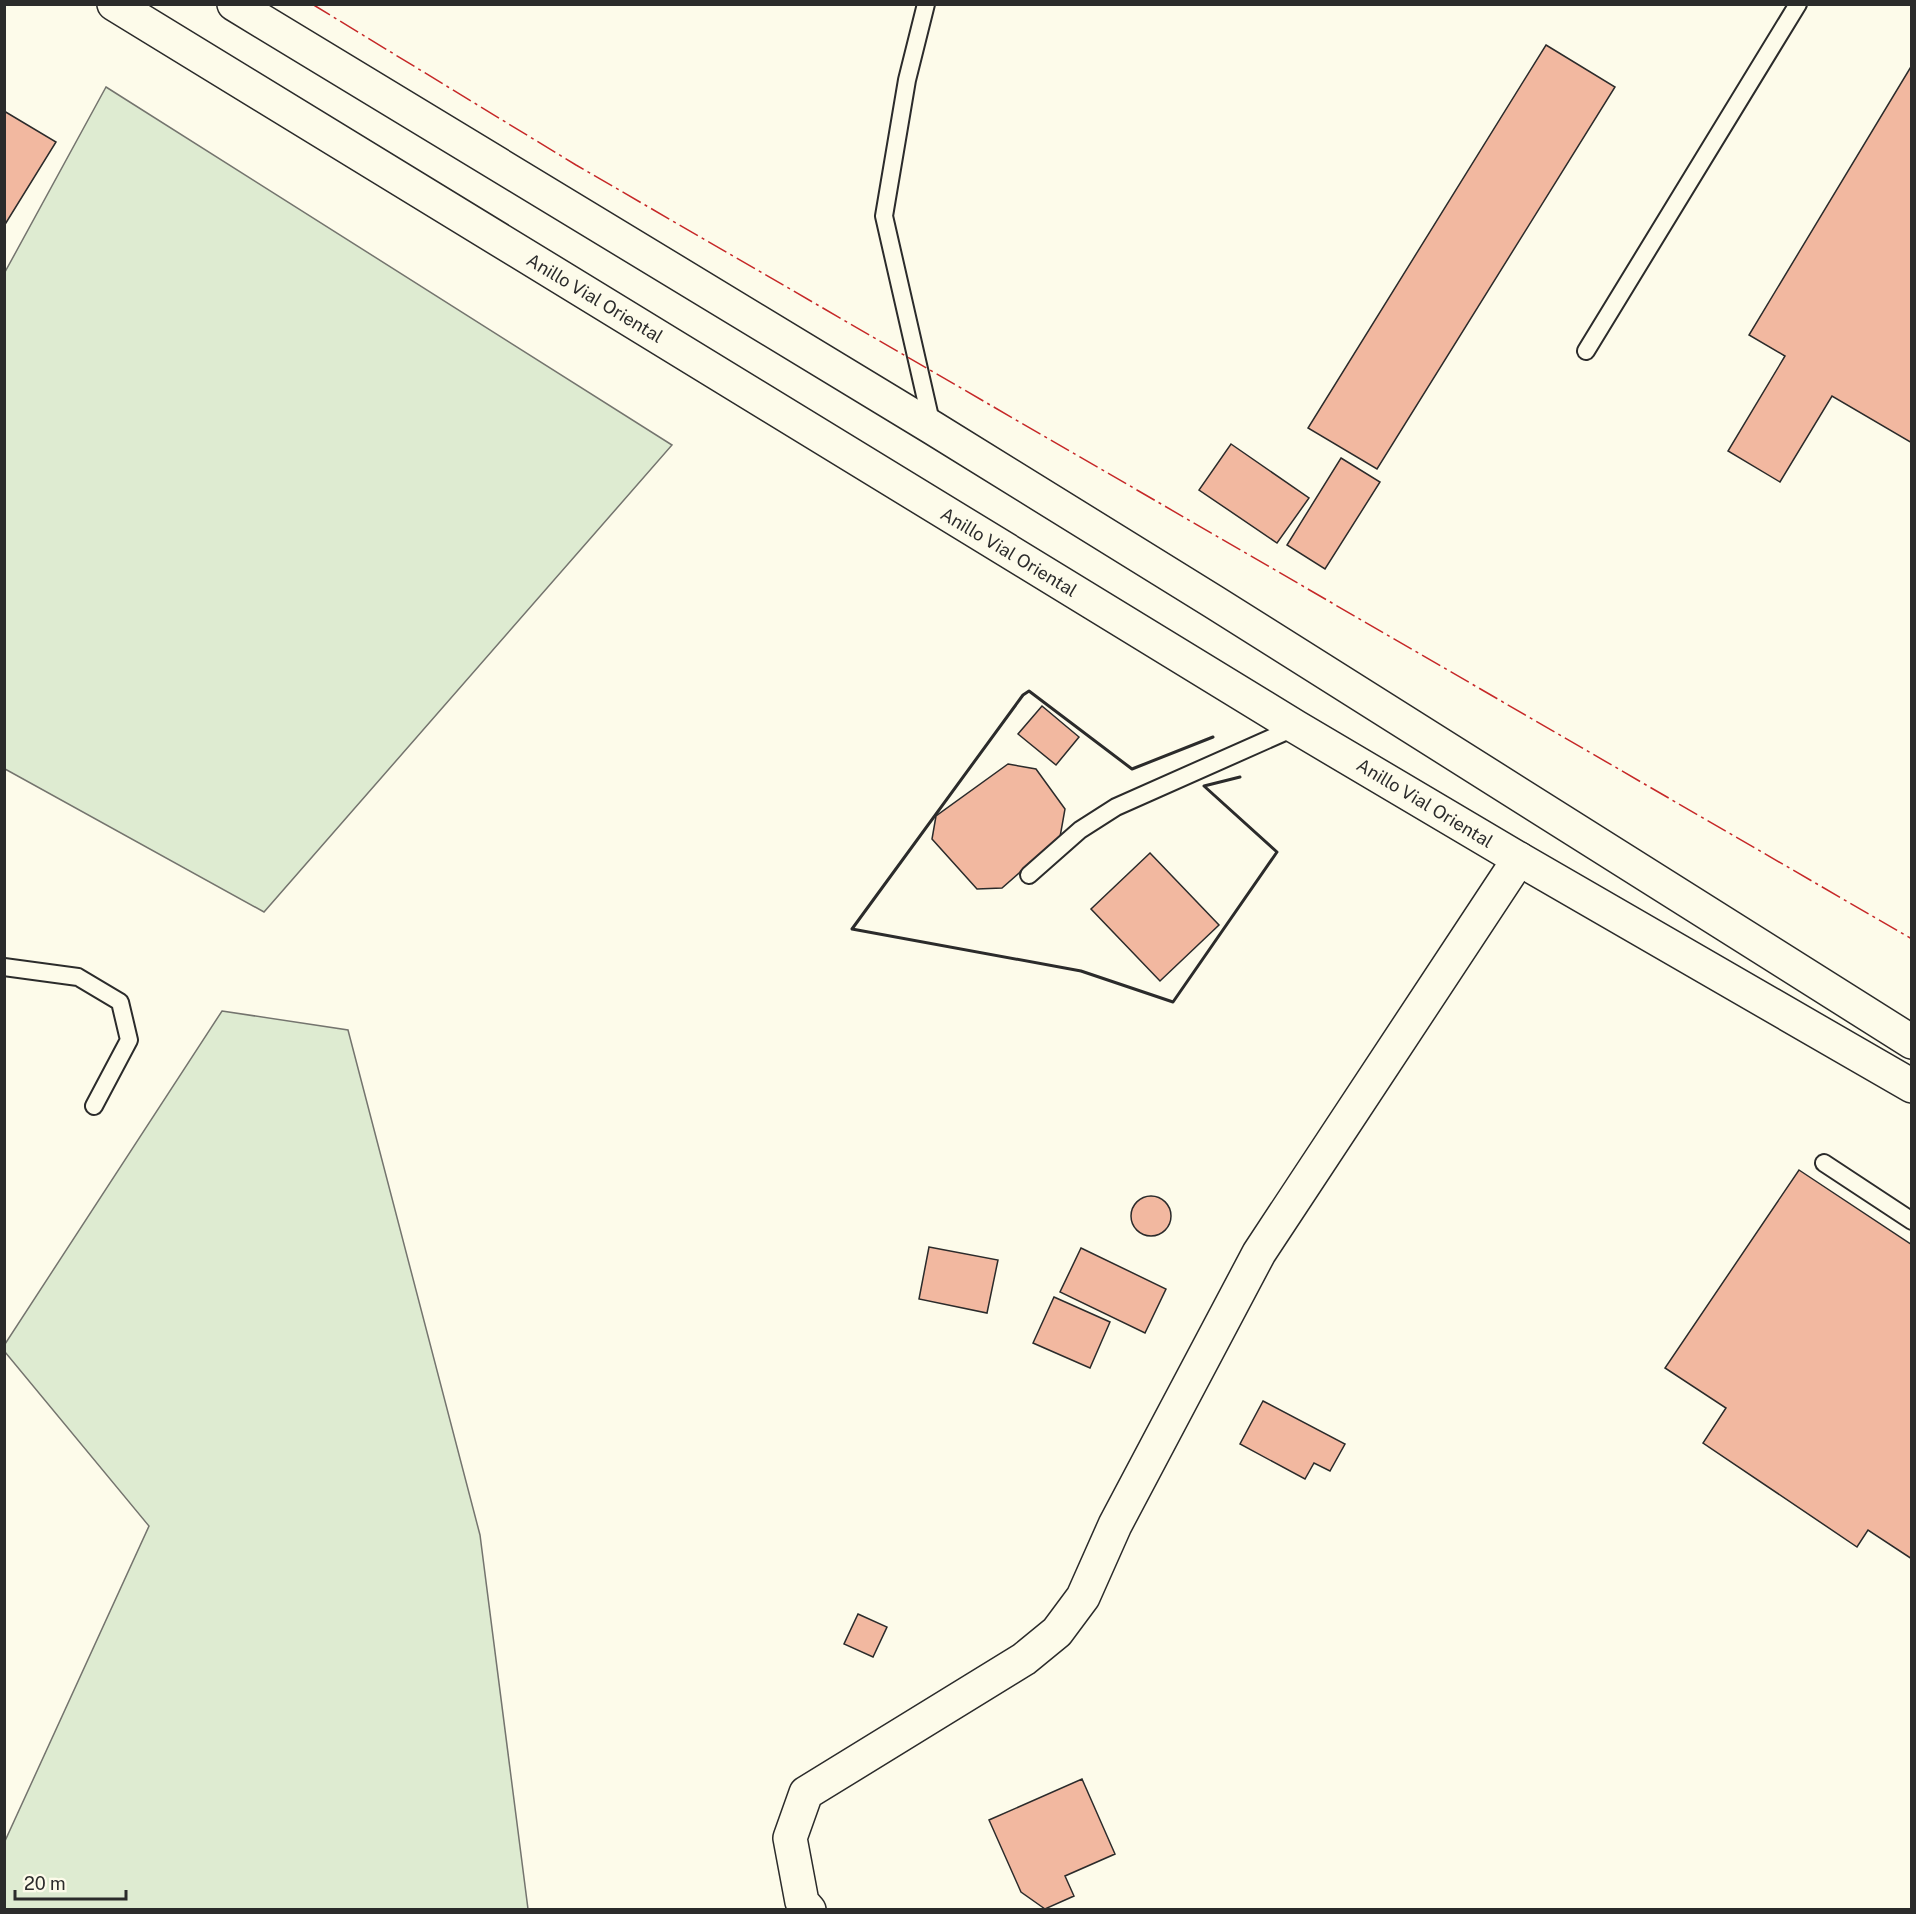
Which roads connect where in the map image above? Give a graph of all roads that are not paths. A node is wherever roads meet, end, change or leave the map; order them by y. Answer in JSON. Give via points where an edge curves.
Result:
{"nodes":[{"id":1,"x":114,"y":4,"type":"edge"},
{"id":2,"x":234,"y":4,"type":"edge"},
{"id":3,"x":926,"y":4,"type":"edge"},
{"id":4,"x":1798,"y":4,"type":"edge"},
{"id":5,"x":1586,"y":351,"type":"dead end"},
{"id":6,"x":933,"y":428,"type":"junction"},
{"id":7,"x":1296,"y":727,"type":"junction"},
{"id":8,"x":1520,"y":859,"type":"junction"},
{"id":9,"x":1029,"y":875,"type":"dead end"},
{"id":10,"x":4,"y":967,"type":"edge"},
{"id":11,"x":1911,"y":1042,"type":"edge"},
{"id":12,"x":1911,"y":1086,"type":"edge"},
{"id":13,"x":94,"y":1106,"type":"dead end"},
{"id":14,"x":1824,"y":1163,"type":"dead end"},
{"id":15,"x":1911,"y":1221,"type":"edge"},
{"id":16,"x":809,"y":1910,"type":"edge"}],
"edges":[{"from":1,"to":7,"type":"main road","name":"Anillo Vial Oriental"},
{"from":2,"to":6,"type":"main road"},
{"from":3,"to":6,"type":"lane","via":[[907,80],[884,216]]},
{"from":4,"to":5,"type":"lane"},
{"from":6,"to":11,"type":"main road"},
{"from":7,"to":8,"type":"main road","name":"Anillo Vial Oriental"},
{"from":7,"to":9,"type":"lane","via":[[1116,807],[1080,830]]},
{"from":8,"to":12,"type":"main road","name":"Anillo Vial Oriental"},
{"from":8,"to":16,"type":"main road","via":[[1259,1252],[1115,1525],[1083,1598],[1057,1632],[1024,1659],[806,1793],[790,1838],[802,1902]]},
{"from":10,"to":13,"type":"lane","via":[[78,977],[120,1002],[129,1040]]},
{"from":14,"to":15,"type":"lane"}]}
